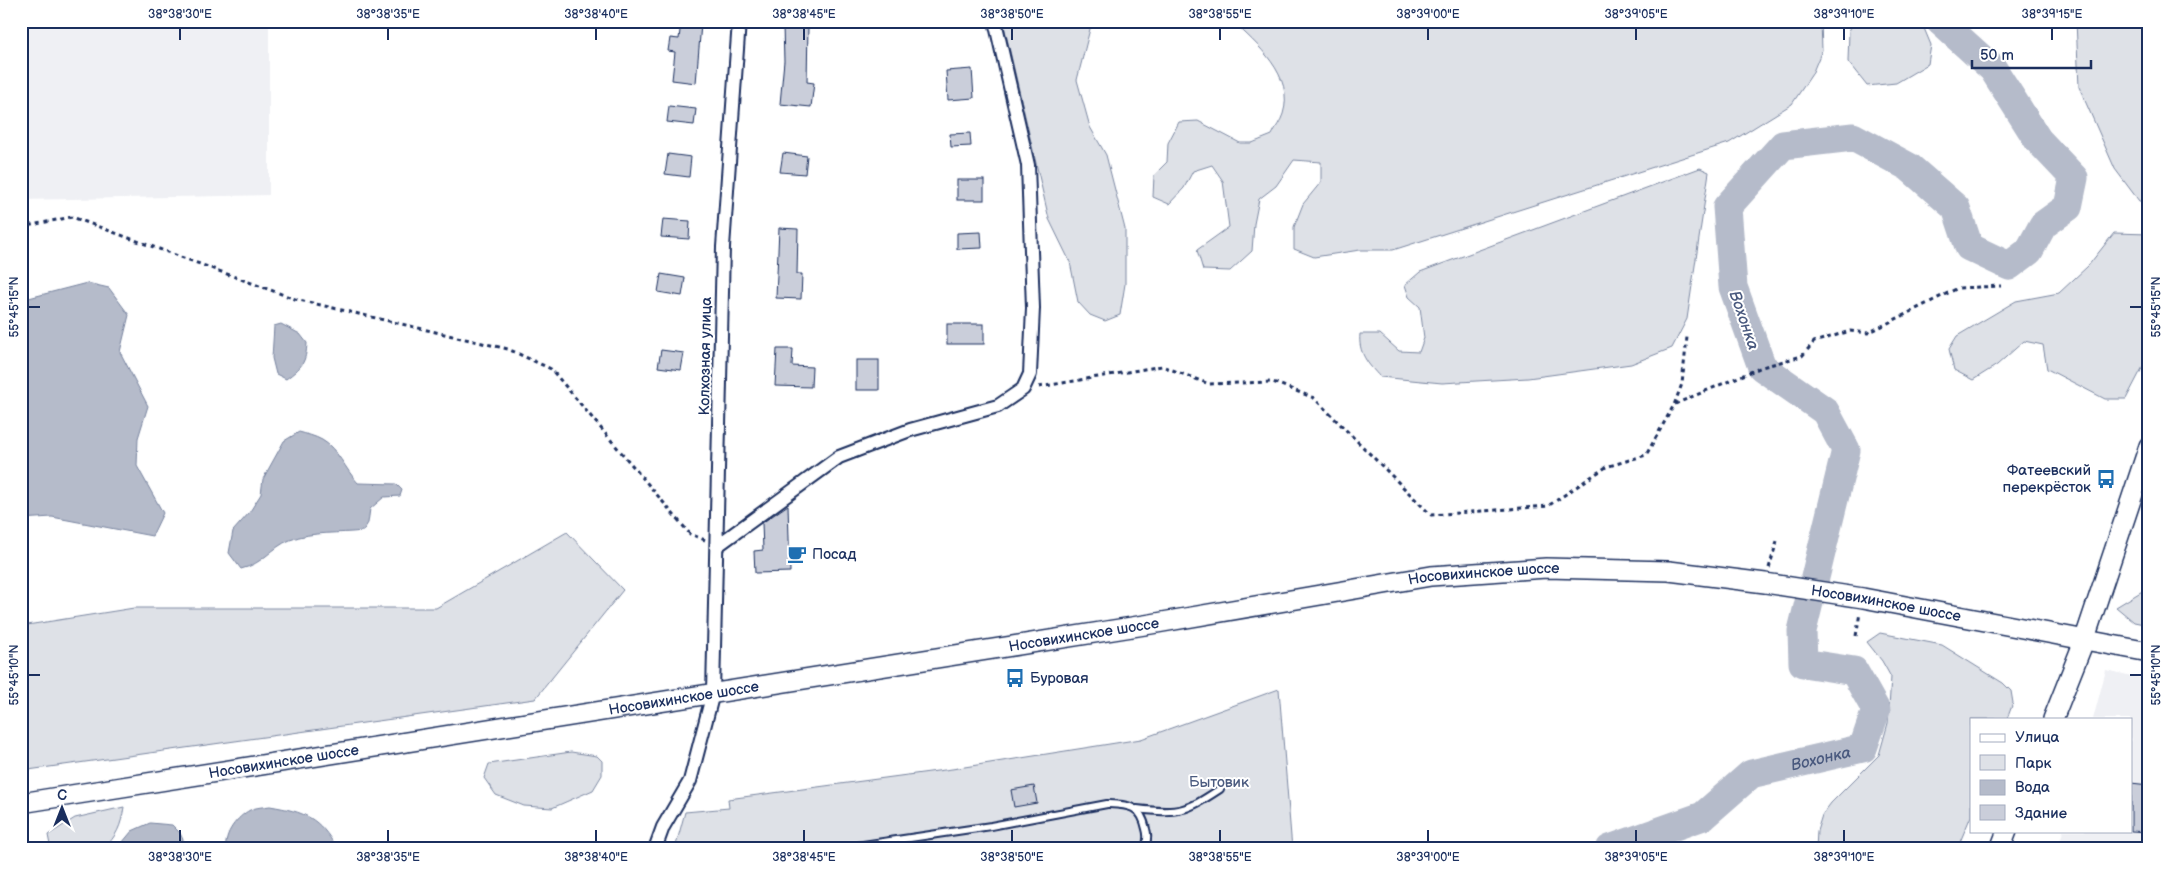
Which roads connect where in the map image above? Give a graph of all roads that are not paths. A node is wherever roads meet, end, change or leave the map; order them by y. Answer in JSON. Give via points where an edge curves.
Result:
{"nodes":[{"id":1,"x":739,"y":21,"type":"edge"},
{"id":2,"x":995,"y":21,"type":"edge"},
{"id":3,"x":2149,"y":446,"type":"edge"},
{"id":4,"x":717,"y":546,"type":"junction"},
{"id":5,"x":2084,"y":641,"type":"junction"},
{"id":6,"x":2149,"y":652,"type":"edge"},
{"id":7,"x":713,"y":693,"type":"junction"},
{"id":8,"x":2053,"y":718,"type":"edge"},
{"id":9,"x":1220,"y":788,"type":"dead end"},
{"id":10,"x":21,"y":803,"type":"edge"},
{"id":11,"x":1137,"y":809,"type":"junction"},
{"id":12,"x":2007,"y":832,"type":"edge"},
{"id":13,"x":655,"y":849,"type":"edge"},
{"id":14,"x":836,"y":849,"type":"edge"},
{"id":15,"x":1145,"y":849,"type":"edge"},
{"id":16,"x":2000,"y":849,"type":"edge"}],
"edges":[{"from":1,"to":4,"type":"street","name":"Колхозная улица","via":[[724,247]]},
{"from":2,"to":4,"type":"street","via":[[1028,165],[1033,308],[1030,374],[1023,389],[998,406],[910,430],[839,456]]},
{"from":3,"to":5,"type":"main road"},
{"from":4,"to":7,"type":"street","name":"Колхозная улица"},
{"from":5,"to":6,"type":"main road","name":"Носовихинское шоссе"},
{"from":5,"to":7,"type":"main road","name":"Носовихинское шоссе","via":[[1863,598],[1765,583],[1669,571],[1546,568],[1431,576]]},
{"from":5,"to":8,"type":"main road"},
{"from":7,"to":10,"type":"main road","name":"Носовихинское шоссе"},
{"from":7,"to":13,"type":"street","name":"Колхозная улица","via":[[690,781],[662,827]]},
{"from":9,"to":11,"type":"lane","via":[[1192,807],[1168,813]]},
{"from":11,"to":14,"type":"lane","via":[[1107,804],[991,826]]},
{"from":11,"to":15,"type":"lane","via":[[1144,818],[1147,833]]},
{"from":12,"to":16,"type":"main road"}]}
